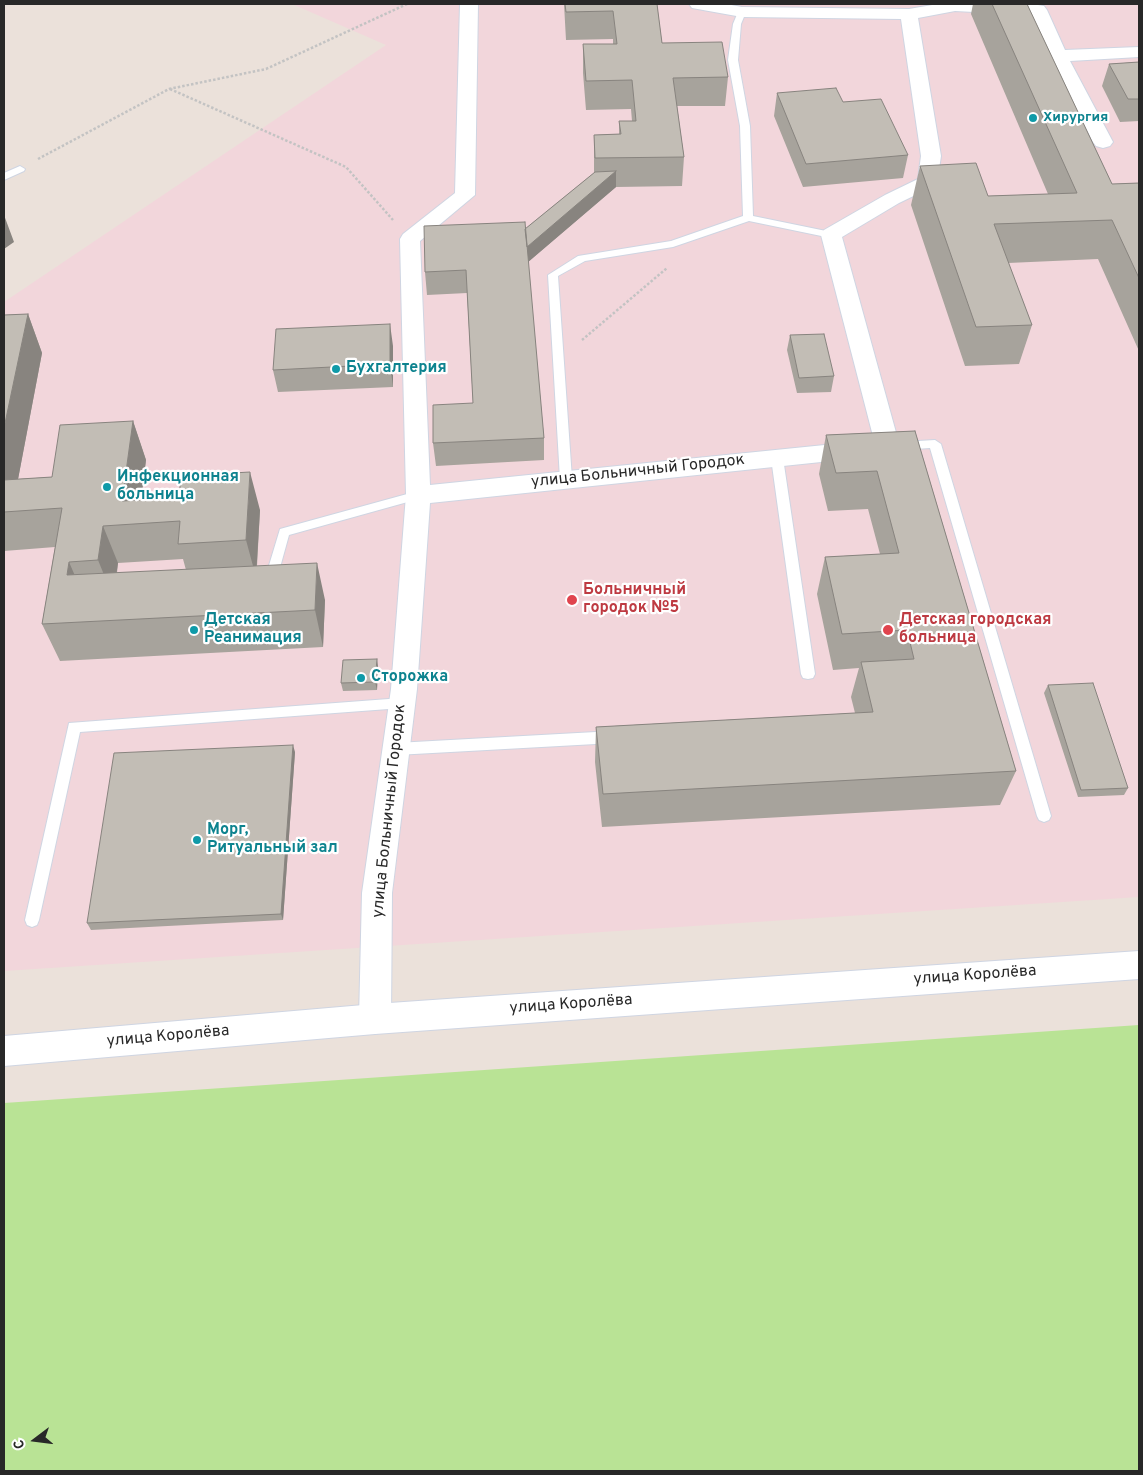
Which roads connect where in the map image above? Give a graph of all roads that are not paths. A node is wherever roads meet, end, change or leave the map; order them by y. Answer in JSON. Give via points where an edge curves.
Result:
{"nodes":[{"id":1,"x":469,"y":4,"type":"edge"},
{"id":2,"x":698,"y":4,"type":"edge"},
{"id":3,"x":940,"y":4,"type":"edge"},
{"id":4,"x":742,"y":12,"type":"junction"},
{"id":5,"x":909,"y":14,"type":"junction"},
{"id":6,"x":1139,"y":52,"type":"edge"},
{"id":7,"x":1058,"y":56,"type":"junction"},
{"id":8,"x":1103,"y":142,"type":"dead end"},
{"id":9,"x":20,"y":169,"type":"road end"},
{"id":10,"x":4,"y":178,"type":"edge"},
{"id":11,"x":748,"y":218,"type":"junction"},
{"id":12,"x":832,"y":235,"type":"junction"},
{"id":13,"x":888,"y":447,"type":"junction"},
{"id":14,"x":777,"y":458,"type":"junction"},
{"id":15,"x":566,"y":479,"type":"junction"},
{"id":16,"x":418,"y":494,"type":"junction"},
{"id":17,"x":259,"y":589,"type":"edge"},
{"id":18,"x":808,"y":674,"type":"dead end"},
{"id":19,"x":402,"y":703,"type":"junction"},
{"id":20,"x":633,"y":736,"type":"edge"},
{"id":21,"x":396,"y":749,"type":"junction"},
{"id":22,"x":1044,"y":816,"type":"dead end"},
{"id":23,"x":32,"y":920,"type":"dead end"},
{"id":24,"x":1139,"y":965,"type":"edge"},
{"id":25,"x":375,"y":1019,"type":"junction"},
{"id":26,"x":4,"y":1051,"type":"edge"}],
"edges":[{"from":1,"to":16,"type":"street","via":[[466,195],[410,239]]},
{"from":2,"to":4,"type":"street"},
{"from":3,"to":5,"type":"street"},
{"from":4,"to":5,"type":"street"},
{"from":4,"to":11,"type":"lane","via":[[737,24],[733,60],[745,126]]},
{"from":5,"to":7,"type":"street","via":[[955,6],[1038,10]]},
{"from":5,"to":12,"type":"street","via":[[931,156],[927,182]]},
{"from":6,"to":7,"type":"street"},
{"from":7,"to":8,"type":"street"},
{"from":9,"to":10,"type":"lane"},
{"from":11,"to":12,"type":"lane"},
{"from":11,"to":15,"type":"lane","via":[[674,244],[582,258],[554,275]]},
{"from":12,"to":13,"type":"street"},
{"from":13,"to":14,"type":"street","name":"улица Больничный Городок"},
{"from":13,"to":22,"type":"lane","via":[[935,444]]},
{"from":14,"to":15,"type":"street","name":"улица Больничный Городок"},
{"from":14,"to":18,"type":"lane"},
{"from":15,"to":16,"type":"street","name":"улица Больничный Городок"},
{"from":16,"to":17,"type":"lane","via":[[284,532],[269,589]]},
{"from":16,"to":19,"type":"street","name":"улица Больничный Городок"},
{"from":19,"to":21,"type":"street","name":"улица Больничный Городок"},
{"from":19,"to":23,"type":"lane","via":[[74,727]]},
{"from":20,"to":21,"type":"lane"},
{"from":21,"to":25,"type":"street","name":"улица Больничный Городок","via":[[378,893]]},
{"from":24,"to":25,"type":"street","name":"улица Королёва"},
{"from":25,"to":26,"type":"street","name":"улица Королёва"}]}
